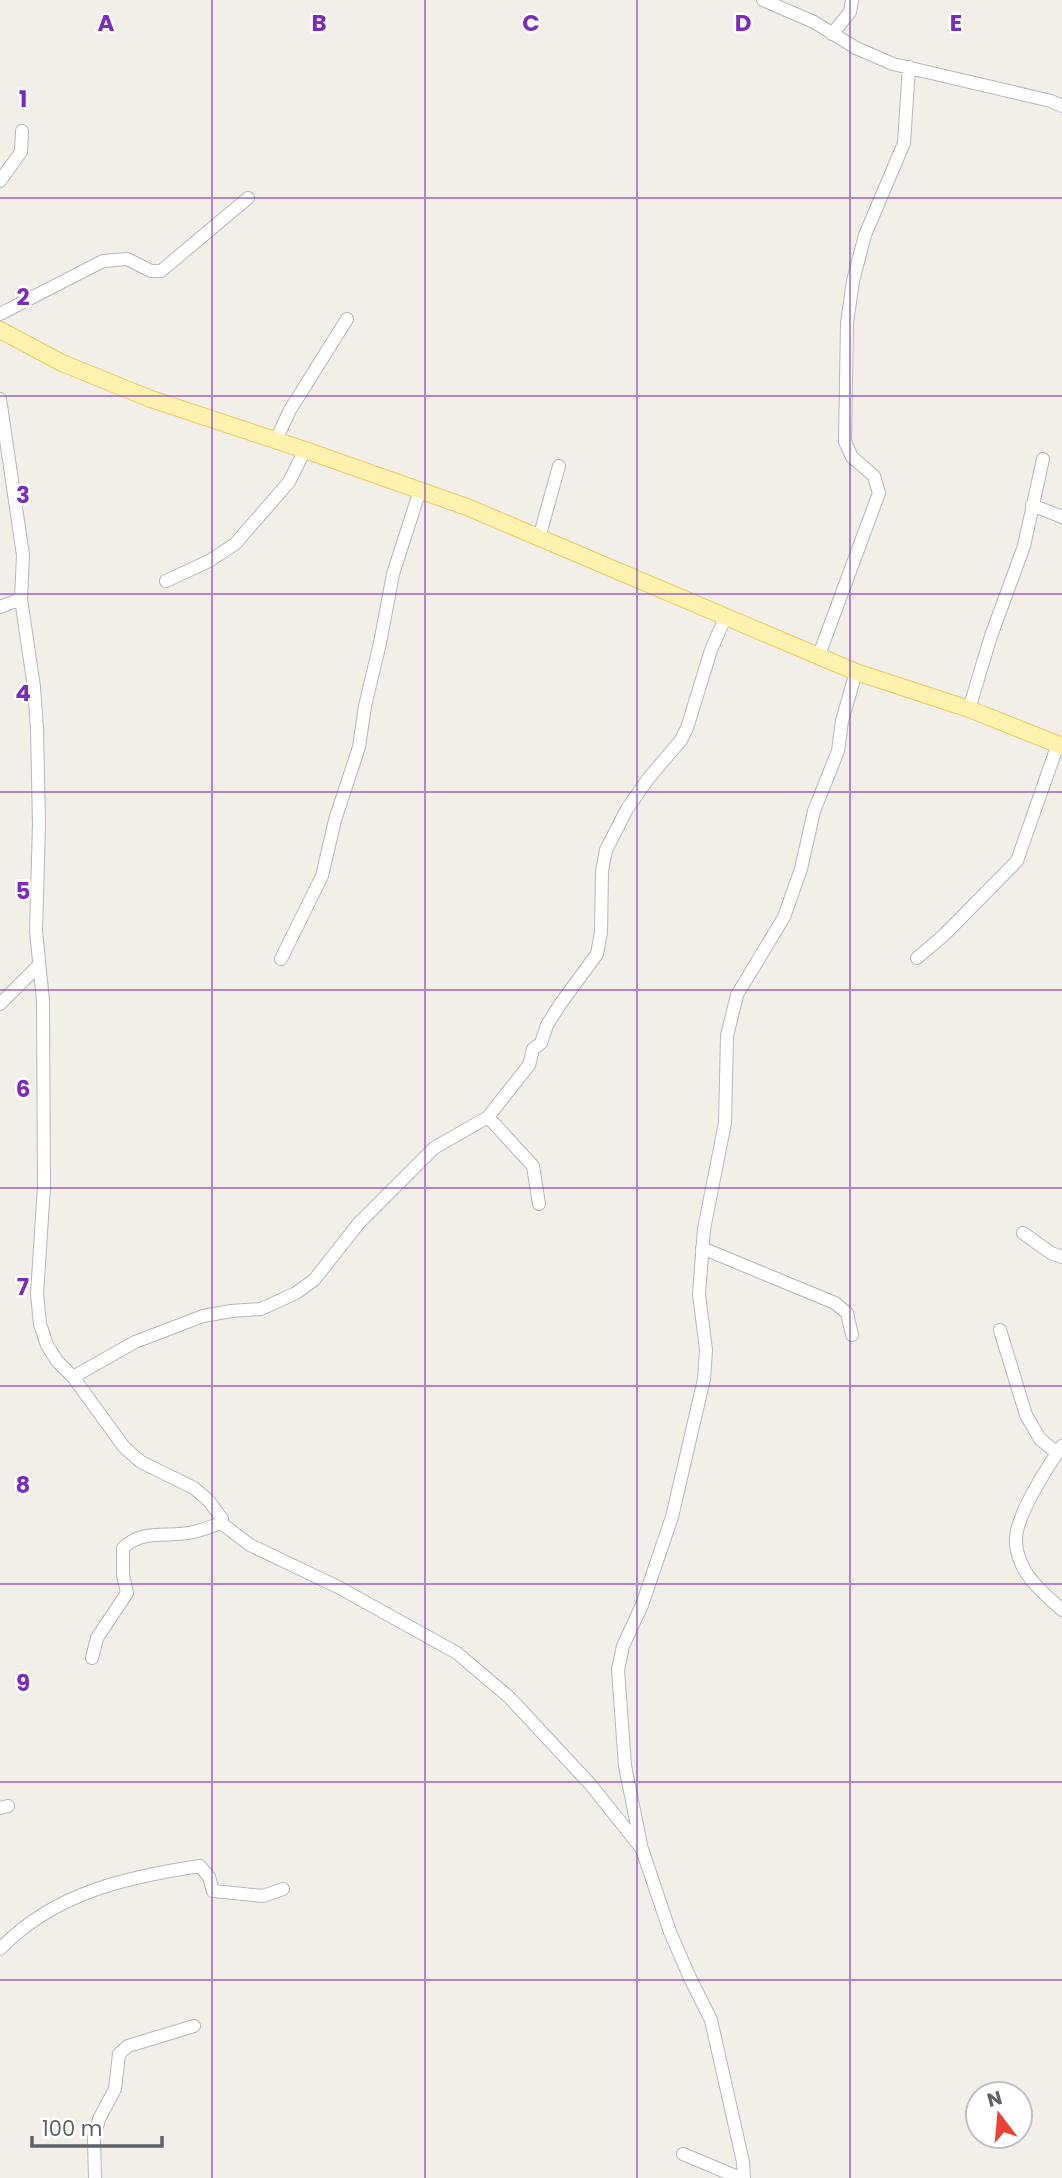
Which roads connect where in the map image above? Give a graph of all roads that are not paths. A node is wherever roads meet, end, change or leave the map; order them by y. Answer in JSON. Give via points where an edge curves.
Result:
{"nodes":[{"id":1,"x":763,"y":0,"type":"edge"},
{"id":2,"x":852,"y":0,"type":"edge"},
{"id":3,"x":832,"y":34,"type":"junction"},
{"id":4,"x":909,"y":67,"type":"junction"},
{"id":5,"x":1062,"y":106,"type":"edge"},
{"id":6,"x":22,"y":131,"type":"dead end"},
{"id":7,"x":0,"y":181,"type":"edge"},
{"id":8,"x":248,"y":198,"type":"dead end"},
{"id":9,"x":0,"y":314,"type":"edge"},
{"id":10,"x":347,"y":319,"type":"dead end"},
{"id":11,"x":0,"y":330,"type":"edge"},
{"id":12,"x":0,"y":399,"type":"edge"},
{"id":13,"x":276,"y":440,"type":"junction"},
{"id":14,"x":305,"y":450,"type":"junction"},
{"id":15,"x":1043,"y":459,"type":"dead end"},
{"id":16,"x":559,"y":466,"type":"dead end"},
{"id":17,"x":419,"y":489,"type":"junction"},
{"id":18,"x":1032,"y":505,"type":"junction"},
{"id":19,"x":1062,"y":517,"type":"edge"},
{"id":20,"x":539,"y":538,"type":"junction"},
{"id":21,"x":166,"y":581,"type":"dead end"},
{"id":22,"x":21,"y":599,"type":"junction"},
{"id":23,"x":0,"y":607,"type":"edge"},
{"id":24,"x":726,"y":617,"type":"junction"},
{"id":25,"x":819,"y":655,"type":"junction"},
{"id":26,"x":856,"y":671,"type":"junction"},
{"id":27,"x":969,"y":709,"type":"junction"},
{"id":28,"x":1060,"y":745,"type":"edge"},
{"id":29,"x":281,"y":958,"type":"dead end"},
{"id":30,"x":917,"y":958,"type":"dead end"},
{"id":31,"x":39,"y":965,"type":"junction"},
{"id":32,"x":0,"y":1004,"type":"edge"},
{"id":33,"x":488,"y":1117,"type":"junction"},
{"id":34,"x":539,"y":1205,"type":"dead end"},
{"id":35,"x":1023,"y":1233,"type":"dead end"},
{"id":36,"x":702,"y":1248,"type":"junction"},
{"id":37,"x":1062,"y":1257,"type":"edge"},
{"id":38,"x":1000,"y":1329,"type":"dead end"},
{"id":39,"x":852,"y":1335,"type":"dead end"},
{"id":40,"x":73,"y":1377,"type":"junction"},
{"id":41,"x":1059,"y":1449,"type":"edge"},
{"id":42,"x":221,"y":1523,"type":"junction"},
{"id":43,"x":1062,"y":1610,"type":"edge"},
{"id":44,"x":92,"y":1658,"type":"dead end"},
{"id":45,"x":633,"y":1813,"type":"junction"},
{"id":46,"x":628,"y":1832,"type":"junction"},
{"id":47,"x":642,"y":1849,"type":"junction"},
{"id":48,"x":283,"y":1889,"type":"dead end"},
{"id":49,"x":0,"y":1949,"type":"edge"},
{"id":50,"x":194,"y":2026,"type":"dead end"},
{"id":51,"x":683,"y":2154,"type":"dead end"},
{"id":52,"x":94,"y":2178,"type":"edge"},
{"id":53,"x":742,"y":2178,"type":"edge"}],
"edges":[{"from":1,"to":3,"type":"street"},
{"from":2,"to":3,"type":"street","via":[[850,12]]},
{"from":3,"to":4,"type":"street","via":[[893,64]]},
{"from":4,"to":5,"type":"street"},
{"from":4,"to":25,"type":"street","via":[[904,143],[865,235],[847,323],[845,442],[852,457],[874,476],[879,493]]},
{"from":6,"to":7,"type":"street","via":[[21,152]]},
{"from":8,"to":9,"type":"street","via":[[161,271],[127,259],[103,261]]},
{"from":10,"to":13,"type":"street"},
{"from":11,"to":13,"type":"main road","via":[[62,363],[139,394]]},
{"from":12,"to":22,"type":"street","via":[[23,555]]},
{"from":13,"to":14,"type":"main road"},
{"from":14,"to":17,"type":"main road"},
{"from":14,"to":21,"type":"street","via":[[289,482],[235,544]]},
{"from":15,"to":18,"type":"street"},
{"from":16,"to":20,"type":"street"},
{"from":17,"to":20,"type":"main road"},
{"from":17,"to":29,"type":"street","via":[[393,574],[359,747],[322,876]]},
{"from":18,"to":19,"type":"street"},
{"from":18,"to":27,"type":"street","via":[[1024,546]]},
{"from":20,"to":24,"type":"main road"},
{"from":22,"to":23,"type":"street"},
{"from":22,"to":31,"type":"street","via":[[37,729]]},
{"from":24,"to":25,"type":"main road"},
{"from":24,"to":33,"type":"street","via":[[681,740],[627,809],[606,850],[597,954],[547,1025],[529,1065]]},
{"from":25,"to":26,"type":"main road"},
{"from":26,"to":27,"type":"main road"},
{"from":26,"to":36,"type":"street","via":[[838,751],[814,811],[801,869],[783,917],[737,995],[727,1036],[725,1123]]},
{"from":27,"to":28,"type":"main road"},
{"from":28,"to":30,"type":"street","via":[[1017,861]]},
{"from":31,"to":32,"type":"street"},
{"from":31,"to":40,"type":"street","via":[[44,1187],[37,1294],[47,1345]]},
{"from":33,"to":34,"type":"street","via":[[533,1166]]},
{"from":33,"to":40,"type":"street","via":[[435,1148],[296,1293],[261,1309],[203,1315],[135,1342]]},
{"from":35,"to":37,"type":"street"},
{"from":36,"to":39,"type":"street","via":[[835,1303],[847,1313]]},
{"from":36,"to":45,"type":"street","via":[[699,1294],[706,1350],[704,1379],[672,1517],[618,1670]]},
{"from":38,"to":41,"type":"street","via":[[1026,1415],[1040,1439]]},
{"from":40,"to":42,"type":"street","via":[[124,1447],[141,1462],[194,1488],[216,1510]]},
{"from":41,"to":43,"type":"street","via":[[1020,1519],[1016,1539],[1026,1572]]},
{"from":42,"to":44,"type":"street","via":[[192,1533],[149,1534],[123,1548],[127,1593],[97,1638]]},
{"from":42,"to":46,"type":"street","via":[[250,1545],[457,1653],[556,1746]]},
{"from":45,"to":46,"type":"street"},
{"from":45,"to":47,"type":"street"},
{"from":46,"to":47,"type":"street"},
{"from":47,"to":53,"type":"street","via":[[670,1931],[711,2020],[743,2162]]},
{"from":48,"to":49,"type":"street","via":[[263,1896],[213,1891],[200,1866],[139,1876],[48,1909]]},
{"from":50,"to":52,"type":"street","via":[[128,2046],[119,2054],[116,2090],[99,2119],[94,2139]]},
{"from":51,"to":53,"type":"street"}]}
